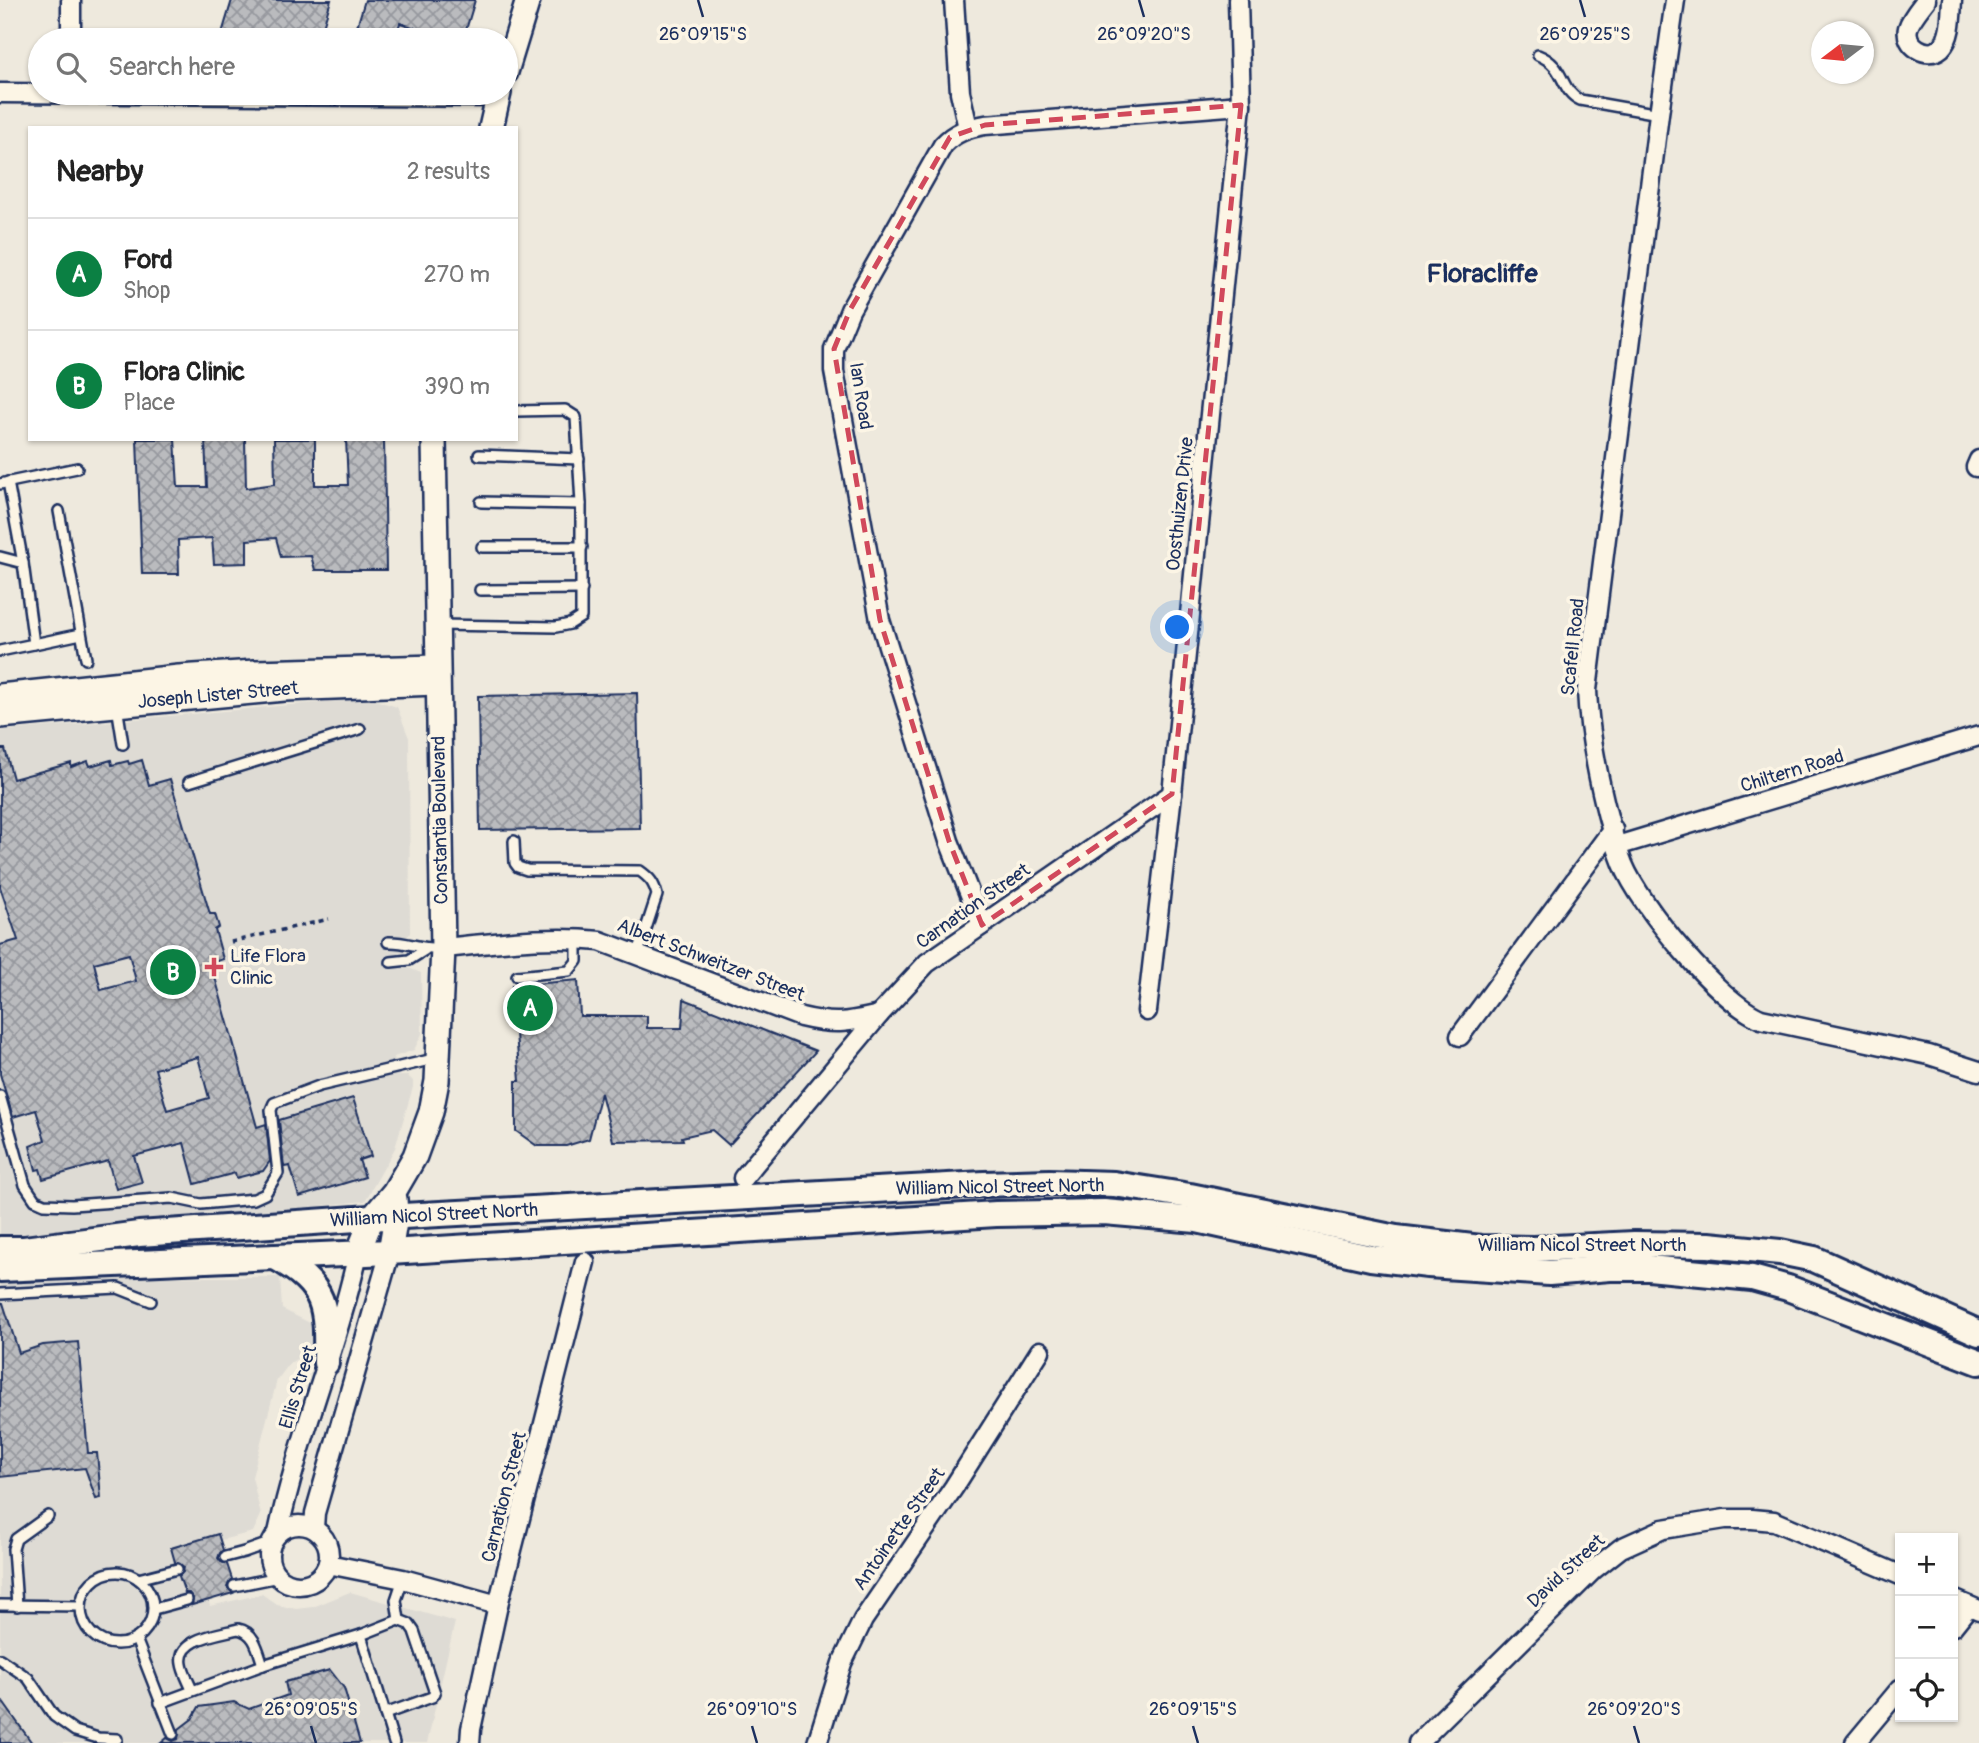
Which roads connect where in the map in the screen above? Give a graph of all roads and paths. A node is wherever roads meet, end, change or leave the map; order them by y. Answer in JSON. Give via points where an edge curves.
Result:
{"nodes":[{"id":1,"x":71,"y":0,"type":"edge"},
{"id":2,"x":528,"y":0,"type":"edge"},
{"id":3,"x":954,"y":0,"type":"edge"},
{"id":4,"x":1238,"y":0,"type":"edge"},
{"id":5,"x":1675,"y":0,"type":"edge"},
{"id":6,"x":1926,"y":0,"type":"edge"},
{"id":7,"x":1952,"y":0,"type":"edge"},
{"id":8,"x":71,"y":28,"type":"edge"},
{"id":9,"x":518,"y":33,"type":"edge"},
{"id":10,"x":1538,"y":55,"type":"dead end"},
{"id":11,"x":0,"y":93,"type":"edge"},
{"id":12,"x":28,"y":93,"type":"edge"},
{"id":13,"x":497,"y":105,"type":"edge"},
{"id":14,"x":1241,"y":105,"type":"junction"},
{"id":15,"x":1659,"y":114,"type":"junction"},
{"id":16,"x":491,"y":126,"type":"edge"},
{"id":17,"x":968,"y":128,"type":"junction"},
{"id":18,"x":518,"y":411,"type":"edge"},
{"id":19,"x":434,"y":441,"type":"edge"},
{"id":20,"x":479,"y":456,"type":"dead end"},
{"id":21,"x":579,"y":459,"type":"junction"},
{"id":22,"x":77,"y":468,"type":"dead end"},
{"id":23,"x":4,"y":483,"type":"edge"},
{"id":24,"x":481,"y":502,"type":"dead end"},
{"id":25,"x":581,"y":504,"type":"junction"},
{"id":26,"x":59,"y":511,"type":"dead end"},
{"id":27,"x":482,"y":547,"type":"dead end"},
{"id":28,"x":582,"y":547,"type":"junction"},
{"id":29,"x":0,"y":557,"type":"edge"},
{"id":30,"x":23,"y":563,"type":"junction"},
{"id":31,"x":582,"y":589,"type":"junction"},
{"id":32,"x":480,"y":590,"type":"dead end"},
{"id":33,"x":436,"y":625,"type":"junction"},
{"id":34,"x":82,"y":634,"type":"junction"},
{"id":35,"x":34,"y":644,"type":"junction"},
{"id":36,"x":0,"y":651,"type":"edge"},
{"id":37,"x":86,"y":659,"type":"dead end"},
{"id":38,"x":436,"y":675,"type":"junction"},
{"id":39,"x":116,"y":693,"type":"junction"},
{"id":40,"x":0,"y":696,"type":"edge"},
{"id":41,"x":0,"y":716,"type":"edge"},
{"id":42,"x":360,"y":729,"type":"dead end"},
{"id":43,"x":1979,"y":736,"type":"edge"},
{"id":44,"x":123,"y":744,"type":"dead end"},
{"id":45,"x":189,"y":782,"type":"dead end"},
{"id":46,"x":1172,"y":794,"type":"junction"},
{"id":47,"x":1613,"y":829,"type":"junction"},
{"id":48,"x":514,"y":841,"type":"dead end"},
{"id":49,"x":1618,"y":846,"type":"junction"},
{"id":50,"x":329,"y":919,"type":"dead end"},
{"id":51,"x":982,"y":925,"type":"junction"},
{"id":52,"x":577,"y":938,"type":"junction"},
{"id":53,"x":231,"y":942,"type":"dead end"},
{"id":54,"x":388,"y":942,"type":"dead end"},
{"id":55,"x":434,"y":949,"type":"junction"},
{"id":56,"x":638,"y":953,"type":"junction"},
{"id":57,"x":391,"y":962,"type":"dead end"},
{"id":58,"x":517,"y":976,"type":"dead end"},
{"id":59,"x":1147,"y":1011,"type":"dead end"},
{"id":60,"x":879,"y":1015,"type":"junction"},
{"id":61,"x":1460,"y":1037,"type":"dead end"},
{"id":62,"x":439,"y":1058,"type":"junction"},
{"id":63,"x":1979,"y":1071,"type":"edge"},
{"id":64,"x":0,"y":1096,"type":"edge"},
{"id":65,"x":743,"y":1178,"type":"dead end"},
{"id":66,"x":387,"y":1209,"type":"junction"},
{"id":67,"x":0,"y":1249,"type":"edge"},
{"id":68,"x":390,"y":1252,"type":"junction"},
{"id":69,"x":358,"y":1253,"type":"junction"},
{"id":70,"x":275,"y":1256,"type":"junction"},
{"id":71,"x":585,"y":1262,"type":"dead end"},
{"id":72,"x":0,"y":1269,"type":"edge"},
{"id":73,"x":0,"y":1294,"type":"edge"},
{"id":74,"x":151,"y":1301,"type":"dead end"},
{"id":75,"x":1979,"y":1333,"type":"edge"},
{"id":76,"x":1040,"y":1351,"type":"dead end"},
{"id":77,"x":1979,"y":1362,"type":"edge"},
{"id":78,"x":326,"y":1363,"type":"junction"},
{"id":79,"x":48,"y":1516,"type":"dead end"},
{"id":80,"x":314,"y":1528,"type":"junction"},
{"id":81,"x":275,"y":1537,"type":"junction"},
{"id":82,"x":225,"y":1557,"type":"dead end"},
{"id":83,"x":328,"y":1564,"type":"junction"},
{"id":84,"x":177,"y":1569,"type":"dead end"},
{"id":85,"x":1895,"y":1573,"type":"edge"},
{"id":86,"x":279,"y":1577,"type":"junction"},
{"id":87,"x":138,"y":1579,"type":"junction"},
{"id":88,"x":403,"y":1580,"type":"junction"},
{"id":89,"x":234,"y":1586,"type":"dead end"},
{"id":90,"x":187,"y":1600,"type":"dead end"},
{"id":91,"x":0,"y":1605,"type":"edge"},
{"id":92,"x":498,"y":1605,"type":"junction"},
{"id":93,"x":17,"y":1606,"type":"junction"},
{"id":94,"x":81,"y":1606,"type":"junction"},
{"id":95,"x":153,"y":1609,"type":"junction"},
{"id":96,"x":399,"y":1620,"type":"junction"},
{"id":97,"x":361,"y":1635,"type":"junction"},
{"id":98,"x":136,"y":1639,"type":"junction"},
{"id":99,"x":0,"y":1659,"type":"edge"},
{"id":100,"x":263,"y":1665,"type":"junction"},
{"id":101,"x":192,"y":1690,"type":"junction"},
{"id":102,"x":1895,"y":1695,"type":"edge"},
{"id":103,"x":160,"y":1703,"type":"junction"},
{"id":104,"x":385,"y":1714,"type":"junction"},
{"id":105,"x":173,"y":1734,"type":"dead end"},
{"id":106,"x":117,"y":1739,"type":"dead end"},
{"id":107,"x":394,"y":1743,"type":"edge"},
{"id":108,"x":470,"y":1743,"type":"edge"},
{"id":109,"x":817,"y":1743,"type":"edge"},
{"id":110,"x":1418,"y":1743,"type":"edge"},
{"id":111,"x":1855,"y":1743,"type":"edge"}],
"edges":[{"from":1,"to":8,"type":"street"},
{"from":2,"to":9,"type":"street"},
{"from":3,"to":17,"type":"street","via":[[960,92]]},
{"from":4,"to":14,"type":"street","name":"Oosthuizen Drive"},
{"from":5,"to":15,"type":"street","name":"Scafell Road"},
{"from":6,"to":7,"type":"street","via":[[1908,29],[1908,38],[1911,46],[1933,52],[1948,37]]},
{"from":10,"to":15,"type":"lane","via":[[1555,65],[1573,97]]},
{"from":11,"to":12,"type":"street"},
{"from":13,"to":16,"type":"street"},
{"from":14,"to":17,"type":"street"},
{"from":14,"to":46,"type":"street","name":"Oosthuizen Drive"},
{"from":15,"to":47,"type":"street","name":"Scafell Road","via":[[1587,690],[1590,727]]},
{"from":17,"to":51,"type":"street","name":"Ian Road","via":[[943,145],[850,310],[834,349],[834,371],[880,620],[953,852]]},
{"from":18,"to":21,"type":"lane","via":[[565,410],[576,417]]},
{"from":19,"to":33,"type":"street","name":"Constantia Boulevard"},
{"from":20,"to":21,"type":"lane"},
{"from":21,"to":25,"type":"lane"},
{"from":22,"to":23,"type":"lane"},
{"from":23,"to":30,"type":"lane"},
{"from":24,"to":25,"type":"lane"},
{"from":25,"to":28,"type":"lane"},
{"from":26,"to":34,"type":"lane"},
{"from":27,"to":28,"type":"lane"},
{"from":28,"to":31,"type":"lane"},
{"from":29,"to":30,"type":"lane"},
{"from":30,"to":35,"type":"lane"},
{"from":31,"to":32,"type":"lane"},
{"from":31,"to":33,"type":"lane","via":[[580,617],[570,624]]},
{"from":33,"to":38,"type":"street","name":"Constantia Boulevard"},
{"from":34,"to":35,"type":"lane"},
{"from":34,"to":37,"type":"lane"},
{"from":35,"to":36,"type":"lane"},
{"from":38,"to":39,"type":"street","name":"Joseph Lister Street","via":[[318,668]]},
{"from":38,"to":55,"type":"street","name":"Constantia Boulevard"},
{"from":39,"to":40,"type":"street","name":"Joseph Lister Street"},
{"from":39,"to":41,"type":"street","name":"Joseph Lister Street"},
{"from":39,"to":44,"type":"lane"},
{"from":42,"to":45,"type":"lane"},
{"from":43,"to":49,"type":"street","name":"Chiltern Road"},
{"from":46,"to":51,"type":"street","name":"Carnation Street"},
{"from":46,"to":59,"type":"street","name":"Oosthuizen Drive"},
{"from":47,"to":49,"type":"street","name":"Scafell Road"},
{"from":47,"to":61,"type":"street"},
{"from":48,"to":56,"type":"lane","via":[[515,863],[527,870],[640,871],[649,877],[657,895]]},
{"from":49,"to":63,"type":"street","name":"Scafell Road","via":[[1630,879],[1660,921],[1713,985],[1742,1010],[1761,1019],[1929,1055]]},
{"from":50,"to":53,"type":"path"},
{"from":51,"to":60,"type":"street","name":"Carnation Street","via":[[927,963]]},
{"from":52,"to":55,"type":"street","name":"Albert Schweitzer Street"},
{"from":52,"to":56,"type":"street","name":"Albert Schweitzer Street"},
{"from":52,"to":58,"type":"lane","via":[[577,961],[569,971]]},
{"from":54,"to":55,"type":"lane"},
{"from":55,"to":57,"type":"lane"},
{"from":55,"to":62,"type":"street","name":"Constantia Boulevard"},
{"from":56,"to":60,"type":"street","name":"Albert Schweitzer Street","via":[[824,1023],[845,1024]]},
{"from":60,"to":65,"type":"street","name":"Carnation Street"},
{"from":62,"to":64,"type":"lane","via":[[319,1086],[274,1103],[278,1173],[265,1194],[201,1204],[172,1198],[58,1204],[36,1200],[29,1193]]},
{"from":62,"to":66,"type":"street","name":"Constantia Boulevard","via":[[430,1112],[415,1156]]},
{"from":66,"to":67,"type":"main road","name":"William Nicol Street North"},
{"from":66,"to":68,"type":"street","name":"Constantia Boulevard"},
{"from":66,"to":69,"type":"street","name":"Constantia Boulevard"},
{"from":66,"to":75,"type":"main road","name":"William Nicol Street North","via":[[984,1184],[1114,1184],[1396,1238],[1481,1248],[1709,1245],[1780,1252],[1814,1259]]},
{"from":68,"to":69,"type":"main road","name":"William Nicol Street North"},
{"from":68,"to":77,"type":"main road","name":"William Nicol Street North","via":[[996,1214],[1104,1212],[1197,1220],[1371,1258],[1427,1265],[1549,1273],[1649,1268],[1752,1278],[1800,1292]]},
{"from":68,"to":80,"type":"street"},
{"from":69,"to":70,"type":"main road","name":"William Nicol Street North"},
{"from":69,"to":78,"type":"street","name":"Ellis Street"},
{"from":70,"to":72,"type":"main road","name":"William Nicol Street North"},
{"from":70,"to":78,"type":"main road","via":[[309,1279],[317,1291],[326,1318]]},
{"from":71,"to":92,"type":"street","name":"Carnation Street"},
{"from":73,"to":74,"type":"lane","via":[[118,1288]]},
{"from":76,"to":109,"type":"street","name":"Antoinette Street","via":[[863,1620],[842,1663]]},
{"from":78,"to":81,"type":"street","name":"Ellis Street"},
{"from":79,"to":93,"type":"lane","via":[[16,1539]]},
{"from":80,"to":81,"type":"street","via":[[299,1524]]},
{"from":80,"to":83,"type":"street","via":[[327,1543]]},
{"from":81,"to":82,"type":"lane"},
{"from":81,"to":86,"type":"street","name":"Ellis Street","via":[[270,1561]]},
{"from":83,"to":86,"type":"street","via":[[317,1580],[307,1584],[288,1583]]},
{"from":83,"to":88,"type":"street"},
{"from":84,"to":87,"type":"lane"},
{"from":85,"to":110,"type":"street","name":"David Street","via":[[1774,1521],[1725,1518],[1663,1529],[1621,1548],[1593,1570]]},
{"from":86,"to":89,"type":"lane"},
{"from":87,"to":94,"type":"lane","via":[[107,1573],[89,1585]]},
{"from":87,"to":95,"type":"lane","via":[[152,1598]]},
{"from":88,"to":92,"type":"street"},
{"from":88,"to":96,"type":"lane","via":[[396,1600]]},
{"from":90,"to":95,"type":"lane"},
{"from":91,"to":93,"type":"lane"},
{"from":92,"to":108,"type":"street","name":"Carnation Street"},
{"from":93,"to":94,"type":"lane"},
{"from":94,"to":98,"type":"lane","via":[[87,1627],[103,1642]]},
{"from":95,"to":98,"type":"lane","via":[[145,1632]]},
{"from":96,"to":97,"type":"lane"},
{"from":96,"to":104,"type":"lane","via":[[414,1631],[435,1693]]},
{"from":97,"to":100,"type":"lane"},
{"from":97,"to":104,"type":"lane"},
{"from":98,"to":103,"type":"lane"},
{"from":99,"to":106,"type":"lane","via":[[28,1678],[54,1716],[75,1731]]},
{"from":100,"to":101,"type":"lane"},
{"from":100,"to":101,"type":"lane","via":[[253,1637],[246,1631],[238,1629],[189,1643],[181,1662]]},
{"from":101,"to":103,"type":"lane"},
{"from":102,"to":111,"type":"street"},
{"from":103,"to":105,"type":"lane"},
{"from":104,"to":107,"type":"lane"}]}
